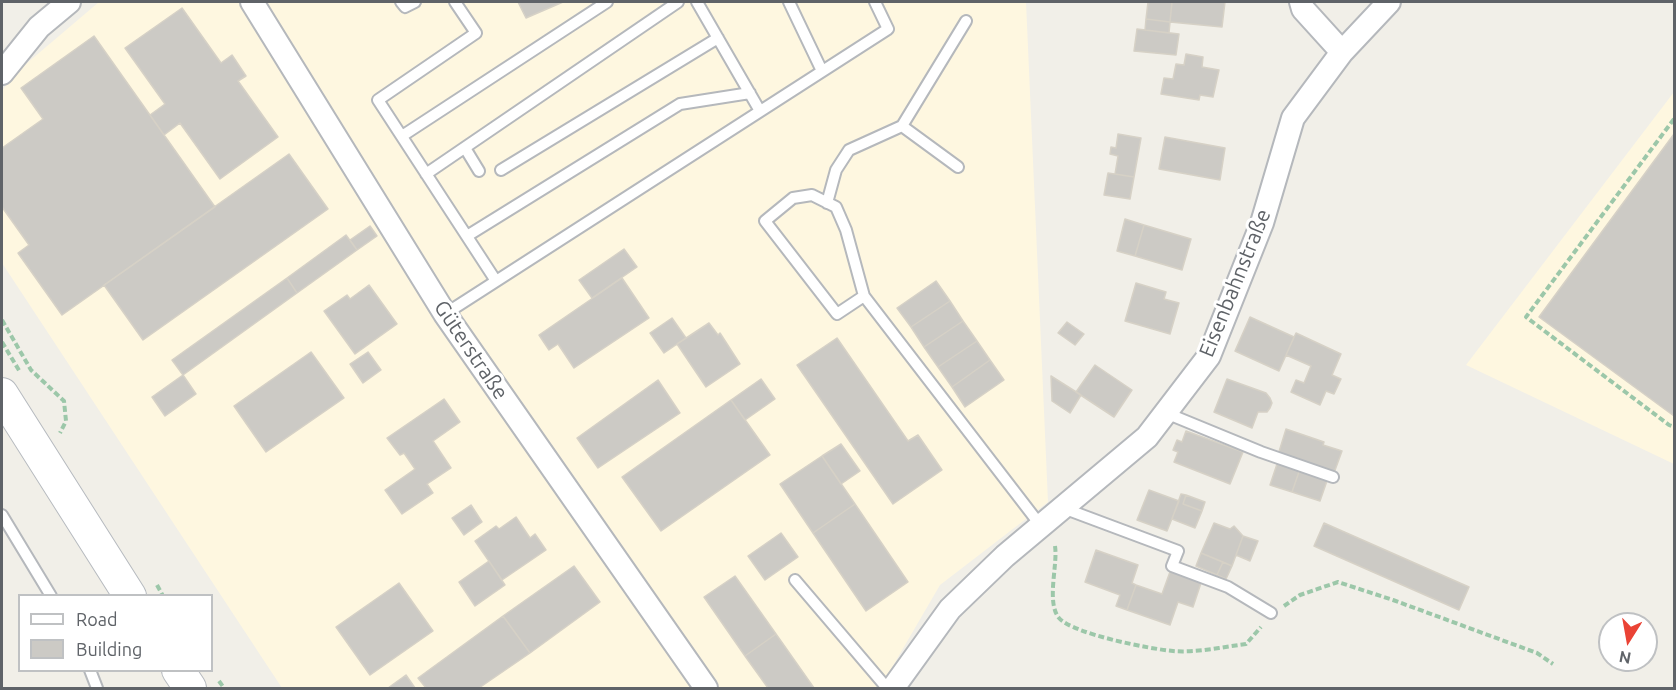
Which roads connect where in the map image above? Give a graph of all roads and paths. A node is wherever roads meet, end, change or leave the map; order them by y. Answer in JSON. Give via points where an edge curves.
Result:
{"nodes":[{"id":1,"x":69,"y":2,"type":"edge"},
{"id":2,"x":252,"y":2,"type":"edge"},
{"id":3,"x":401,"y":2,"type":"edge"},
{"id":4,"x":415,"y":2,"type":"edge"},
{"id":5,"x":456,"y":2,"type":"edge"},
{"id":6,"x":607,"y":2,"type":"edge"},
{"id":7,"x":678,"y":2,"type":"edge"},
{"id":8,"x":697,"y":2,"type":"edge"},
{"id":9,"x":789,"y":2,"type":"edge"},
{"id":10,"x":875,"y":2,"type":"edge"},
{"id":11,"x":1301,"y":2,"type":"edge"},
{"id":12,"x":1389,"y":2,"type":"edge"},
{"id":13,"x":966,"y":21,"type":"dead end"},
{"id":14,"x":718,"y":38,"type":"junction"},
{"id":15,"x":1342,"y":52,"type":"junction"},
{"id":16,"x":822,"y":71,"type":"junction"},
{"id":17,"x":2,"y":73,"type":"edge"},
{"id":18,"x":750,"y":93,"type":"junction"},
{"id":19,"x":760,"y":111,"type":"junction"},
{"id":20,"x":1674,"y":119,"type":"edge"},
{"id":21,"x":902,"y":126,"type":"junction"},
{"id":22,"x":402,"y":136,"type":"junction"},
{"id":23,"x":465,"y":148,"type":"junction"},
{"id":24,"x":958,"y":167,"type":"dead end"},
{"id":25,"x":501,"y":170,"type":"dead end"},
{"id":26,"x":480,"y":171,"type":"dead end"},
{"id":27,"x":426,"y":174,"type":"junction"},
{"id":28,"x":827,"y":203,"type":"junction"},
{"id":29,"x":467,"y":237,"type":"junction"},
{"id":30,"x":496,"y":281,"type":"junction"},
{"id":31,"x":864,"y":296,"type":"junction"},
{"id":32,"x":445,"y":314,"type":"junction"},
{"id":33,"x":2,"y":320,"type":"edge"},
{"id":34,"x":2,"y":394,"type":"edge"},
{"id":35,"x":1166,"y":414,"type":"junction"},
{"id":36,"x":1674,"y":427,"type":"edge"},
{"id":37,"x":60,"y":433,"type":"dead end"},
{"id":38,"x":1333,"y":477,"type":"dead end"},
{"id":39,"x":2,"y":515,"type":"edge"},
{"id":40,"x":1052,"y":518,"type":"junction"},
{"id":41,"x":795,"y":580,"type":"dead end"},
{"id":42,"x":50,"y":594,"type":"edge"},
{"id":43,"x":129,"y":594,"type":"edge"},
{"id":44,"x":1271,"y":613,"type":"junction"},
{"id":45,"x":1553,"y":664,"type":"dead end"},
{"id":46,"x":91,"y":672,"type":"edge"},
{"id":47,"x":179,"y":672,"type":"edge"},
{"id":48,"x":97,"y":688,"type":"edge"},
{"id":49,"x":190,"y":688,"type":"edge"},
{"id":50,"x":706,"y":688,"type":"edge"},
{"id":51,"x":887,"y":688,"type":"edge"},
{"id":52,"x":893,"y":688,"type":"edge"}],
"edges":[{"from":1,"to":17,"type":"street","via":[[39,27]]},
{"from":2,"to":32,"type":"street","name":"Güterstraße"},
{"from":3,"to":4,"type":"lane","via":[[405,7]]},
{"from":5,"to":22,"type":"lane","via":[[476,33],[378,100]]},
{"from":6,"to":22,"type":"lane"},
{"from":7,"to":23,"type":"lane"},
{"from":8,"to":14,"type":"lane"},
{"from":9,"to":16,"type":"lane"},
{"from":10,"to":16,"type":"lane","via":[[888,29]]},
{"from":11,"to":15,"type":"street"},
{"from":12,"to":15,"type":"street","name":"Eisenbahnstraße"},
{"from":13,"to":21,"type":"lane"},
{"from":14,"to":18,"type":"lane"},
{"from":14,"to":25,"type":"lane"},
{"from":15,"to":35,"type":"street","name":"Eisenbahnstraße","via":[[1293,118],[1262,223],[1209,356]]},
{"from":16,"to":19,"type":"lane"},
{"from":18,"to":19,"type":"lane"},
{"from":18,"to":29,"type":"lane","via":[[680,104]]},
{"from":19,"to":30,"type":"lane"},
{"from":20,"to":36,"type":"path","via":[[1526,317]]},
{"from":21,"to":24,"type":"lane"},
{"from":21,"to":28,"type":"lane","via":[[849,150],[836,170]]},
{"from":22,"to":27,"type":"lane"},
{"from":23,"to":26,"type":"lane"},
{"from":23,"to":27,"type":"lane"},
{"from":27,"to":29,"type":"lane"},
{"from":28,"to":31,"type":"lane","via":[[836,207],[846,230]]},
{"from":28,"to":31,"type":"lane","via":[[812,195],[793,198],[765,220],[837,314]]},
{"from":29,"to":30,"type":"lane"},
{"from":30,"to":32,"type":"lane"},
{"from":31,"to":40,"type":"lane"},
{"from":32,"to":50,"type":"street","name":"Güterstraße"},
{"from":33,"to":37,"type":"path","via":[[31,370],[64,401],[66,421]]},
{"from":34,"to":43,"type":"main road"},
{"from":35,"to":38,"type":"lane"},
{"from":35,"to":40,"type":"street","name":"Eisenbahnstraße","via":[[1147,437]]},
{"from":39,"to":42,"type":"lane"},
{"from":40,"to":44,"type":"lane","via":[[1178,551],[1172,566],[1228,587]]},
{"from":40,"to":44,"type":"path","via":[[1056,551],[1053,601],[1058,617],[1073,628],[1173,651],[1246,644]]},
{"from":40,"to":52,"type":"street","name":"Eisenbahnstraße","via":[[950,609]]},
{"from":41,"to":51,"type":"lane"},
{"from":44,"to":45,"type":"path","via":[[1300,595],[1338,582],[1537,653]]},
{"from":46,"to":48,"type":"lane"},
{"from":47,"to":49,"type":"main road"}]}
